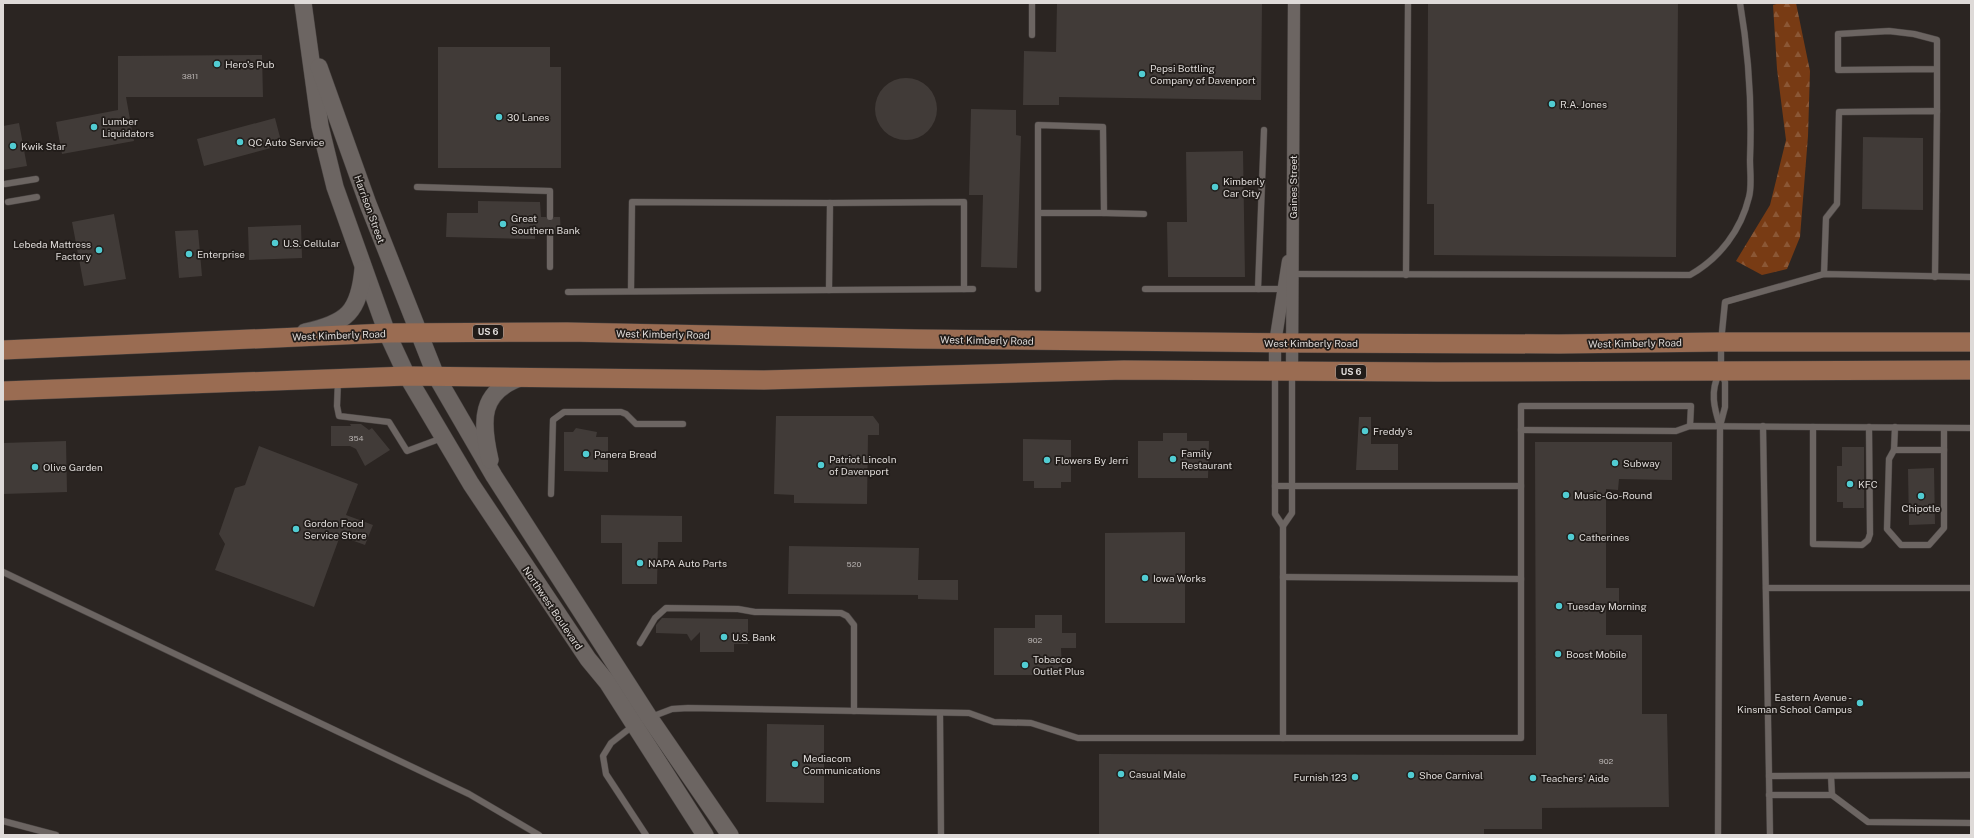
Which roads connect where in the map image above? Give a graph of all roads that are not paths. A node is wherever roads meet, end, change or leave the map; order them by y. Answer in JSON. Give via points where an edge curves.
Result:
{"nodes":[{"id":1,"x":303,"y":3,"type":"edge"},
{"id":2,"x":1032,"y":3,"type":"edge"},
{"id":3,"x":1294,"y":3,"type":"edge"},
{"id":4,"x":1408,"y":3,"type":"edge"},
{"id":5,"x":1740,"y":3,"type":"edge"},
{"id":6,"x":1032,"y":35,"type":"dead end"},
{"id":7,"x":309,"y":41,"type":"junction"},
{"id":8,"x":1937,"y":69,"type":"junction"},
{"id":9,"x":1937,"y":111,"type":"junction"},
{"id":10,"x":1264,"y":130,"type":"dead end"},
{"id":11,"x":36,"y":179,"type":"dead end"},
{"id":12,"x":5,"y":184,"type":"dead end"},
{"id":13,"x":417,"y":187,"type":"dead end"},
{"id":14,"x":37,"y":197,"type":"dead end"},
{"id":15,"x":8,"y":202,"type":"dead end"},
{"id":16,"x":830,"y":203,"type":"junction"},
{"id":17,"x":1038,"y":213,"type":"junction"},
{"id":18,"x":1104,"y":213,"type":"junction"},
{"id":19,"x":1144,"y":214,"type":"dead end"},
{"id":20,"x":550,"y":217,"type":"dead end"},
{"id":21,"x":550,"y":233,"type":"dead end"},
{"id":22,"x":364,"y":267,"type":"junction"},
{"id":23,"x":550,"y":267,"type":"dead end"},
{"id":24,"x":1289,"y":274,"type":"junction"},
{"id":25,"x":1824,"y":274,"type":"junction"},
{"id":26,"x":1406,"y":275,"type":"junction"},
{"id":27,"x":1935,"y":277,"type":"junction"},
{"id":28,"x":1971,"y":277,"type":"edge"},
{"id":29,"x":1288,"y":288,"type":"junction"},
{"id":30,"x":964,"y":289,"type":"junction"},
{"id":31,"x":973,"y":289,"type":"dead end"},
{"id":32,"x":1038,"y":289,"type":"dead end"},
{"id":33,"x":1145,"y":289,"type":"dead end"},
{"id":34,"x":1258,"y":289,"type":"junction"},
{"id":35,"x":828,"y":290,"type":"junction"},
{"id":36,"x":631,"y":291,"type":"junction"},
{"id":37,"x":568,"y":292,"type":"dead end"},
{"id":38,"x":387,"y":333,"type":"junction"},
{"id":39,"x":418,"y":333,"type":"junction"},
{"id":40,"x":288,"y":337,"type":"junction"},
{"id":41,"x":1721,"y":342,"type":"junction"},
{"id":42,"x":1971,"y":342,"type":"edge"},
{"id":43,"x":1284,"y":343,"type":"junction"},
{"id":44,"x":3,"y":350,"type":"edge"},
{"id":45,"x":1721,"y":370,"type":"junction"},
{"id":46,"x":1971,"y":370,"type":"edge"},
{"id":47,"x":1284,"y":371,"type":"junction"},
{"id":48,"x":407,"y":376,"type":"junction"},
{"id":49,"x":436,"y":376,"type":"junction"},
{"id":50,"x":525,"y":376,"type":"junction"},
{"id":51,"x":339,"y":379,"type":"junction"},
{"id":52,"x":3,"y":391,"type":"edge"},
{"id":53,"x":683,"y":424,"type":"dead end"},
{"id":54,"x":1690,"y":426,"type":"junction"},
{"id":55,"x":1720,"y":426,"type":"junction"},
{"id":56,"x":1763,"y":426,"type":"junction"},
{"id":57,"x":1813,"y":427,"type":"junction"},
{"id":58,"x":1869,"y":427,"type":"junction"},
{"id":59,"x":1895,"y":427,"type":"junction"},
{"id":60,"x":1971,"y":428,"type":"edge"},
{"id":61,"x":1944,"y":429,"type":"junction"},
{"id":62,"x":1521,"y":430,"type":"junction"},
{"id":63,"x":444,"y":437,"type":"junction"},
{"id":64,"x":1894,"y":450,"type":"junction"},
{"id":65,"x":1944,"y":450,"type":"junction"},
{"id":66,"x":494,"y":476,"type":"junction"},
{"id":67,"x":1275,"y":486,"type":"junction"},
{"id":68,"x":1292,"y":486,"type":"junction"},
{"id":69,"x":1521,"y":486,"type":"junction"},
{"id":70,"x":551,"y":494,"type":"dead end"},
{"id":71,"x":1283,"y":526,"type":"junction"},
{"id":72,"x":3,"y":572,"type":"edge"},
{"id":73,"x":1283,"y":577,"type":"junction"},
{"id":74,"x":1521,"y":579,"type":"junction"},
{"id":75,"x":1766,"y":588,"type":"junction"},
{"id":76,"x":1971,"y":588,"type":"edge"},
{"id":77,"x":640,"y":643,"type":"dead end"},
{"id":78,"x":854,"y":711,"type":"junction"},
{"id":79,"x":940,"y":713,"type":"junction"},
{"id":80,"x":642,"y":720,"type":"junction"},
{"id":81,"x":1283,"y":738,"type":"junction"},
{"id":82,"x":1971,"y":775,"type":"edge"},
{"id":83,"x":1769,"y":776,"type":"junction"},
{"id":84,"x":1831,"y":776,"type":"junction"},
{"id":85,"x":1769,"y":795,"type":"junction"},
{"id":86,"x":1832,"y":795,"type":"junction"},
{"id":87,"x":3,"y":821,"type":"edge"},
{"id":88,"x":1971,"y":822,"type":"edge"},
{"id":89,"x":56,"y":835,"type":"edge"},
{"id":90,"x":539,"y":835,"type":"edge"},
{"id":91,"x":646,"y":835,"type":"edge"},
{"id":92,"x":705,"y":835,"type":"edge"},
{"id":93,"x":730,"y":835,"type":"edge"},
{"id":94,"x":941,"y":835,"type":"edge"},
{"id":95,"x":1718,"y":835,"type":"edge"},
{"id":96,"x":1770,"y":835,"type":"edge"}],
"edges":[{"from":1,"to":7,"type":"main road","name":"Harrison Street"},
{"from":2,"to":6,"type":"lane"},
{"from":3,"to":24,"type":"street","name":"Gaines Street","via":[[1293,234]]},
{"from":4,"to":26,"type":"lane"},
{"from":5,"to":26,"type":"lane","via":[[1745,33],[1751,127],[1749,196],[1738,226],[1725,246],[1706,266],[1690,275]]},
{"from":7,"to":22,"type":"main road","name":"Harrison Street","via":[[325,149],[335,187]]},
{"from":7,"to":39,"type":"main road","name":"Harrison Street","via":[[370,211]]},
{"from":8,"to":8,"type":"lane","via":[[1937,40],[1889,31],[1838,34],[1838,70]]},
{"from":8,"to":9,"type":"lane"},
{"from":9,"to":25,"type":"lane","via":[[1839,112],[1837,204],[1826,218]]},
{"from":9,"to":27,"type":"lane"},
{"from":10,"to":34,"type":"lane"},
{"from":11,"to":12,"type":"lane"},
{"from":13,"to":20,"type":"lane","via":[[550,191]]},
{"from":14,"to":15,"type":"lane"},
{"from":16,"to":30,"type":"lane","via":[[964,202]]},
{"from":16,"to":35,"type":"lane"},
{"from":16,"to":36,"type":"lane","via":[[632,202]]},
{"from":17,"to":18,"type":"lane"},
{"from":17,"to":18,"type":"lane","via":[[1038,125],[1103,127]]},
{"from":17,"to":32,"type":"lane"},
{"from":18,"to":19,"type":"lane"},
{"from":21,"to":23,"type":"lane"},
{"from":22,"to":38,"type":"main road","name":"Harrison Street"},
{"from":22,"to":40,"type":"main road","via":[[361,290],[356,304],[349,313],[338,322],[323,328]]},
{"from":24,"to":26,"type":"lane"},
{"from":24,"to":29,"type":"street","name":"Gaines Street"},
{"from":25,"to":27,"type":"lane"},
{"from":25,"to":41,"type":"lane","via":[[1725,302]]},
{"from":27,"to":28,"type":"lane"},
{"from":29,"to":34,"type":"lane"},
{"from":29,"to":43,"type":"street","name":"Gaines Street"},
{"from":29,"to":43,"type":"street"},
{"from":30,"to":31,"type":"lane"},
{"from":30,"to":35,"type":"lane"},
{"from":33,"to":34,"type":"lane"},
{"from":35,"to":36,"type":"lane"},
{"from":36,"to":37,"type":"lane"},
{"from":38,"to":39,"type":"main road","name":"West Kimberly Road","number":"US 6"},
{"from":38,"to":40,"type":"main road","name":"West Kimberly Road","number":"US 6"},
{"from":38,"to":48,"type":"main road","name":"Harrison Street"},
{"from":39,"to":43,"type":"main road","name":"West Kimberly Road","number":"US 6","via":[[568,332]]},
{"from":39,"to":49,"type":"main road","name":"Harrison Street"},
{"from":40,"to":44,"type":"main road","name":"West Kimberly Road","number":"US 6"},
{"from":41,"to":42,"type":"main road","name":"West Kimberly Road","number":"US 6"},
{"from":41,"to":43,"type":"main road","name":"West Kimberly Road","number":"US 6"},
{"from":41,"to":45,"type":"lane"},
{"from":43,"to":47,"type":"street"},
{"from":43,"to":47,"type":"street","name":"Gaines Street"},
{"from":45,"to":46,"type":"main road","number":"US 6"},
{"from":45,"to":47,"type":"main road","number":"US 6"},
{"from":45,"to":55,"type":"lane","via":[[1725,382],[1725,407]]},
{"from":45,"to":55,"type":"lane","via":[[1714,384],[1714,408]]},
{"from":47,"to":50,"type":"main road","number":"US 6","via":[[1124,370],[764,380]]},
{"from":47,"to":67,"type":"lane"},
{"from":47,"to":68,"type":"lane"},
{"from":48,"to":49,"type":"main road","number":"US 6"},
{"from":48,"to":51,"type":"main road","number":"US 6"},
{"from":48,"to":63,"type":"main road","name":"Northwest Boulevard"},
{"from":49,"to":50,"type":"main road","number":"US 6"},
{"from":49,"to":66,"type":"main road","name":"Northwest Boulevard"},
{"from":50,"to":66,"type":"main road","via":[[505,384],[490,399],[485,413],[485,434]]},
{"from":51,"to":52,"type":"main road","number":"US 6"},
{"from":51,"to":63,"type":"lane","via":[[339,416],[389,422],[407,451]]},
{"from":53,"to":70,"type":"lane","via":[[636,424],[621,412],[559,414],[553,420]]},
{"from":54,"to":55,"type":"lane"},
{"from":54,"to":62,"type":"lane","via":[[1676,430]]},
{"from":54,"to":62,"type":"lane","via":[[1691,406],[1521,406]]},
{"from":55,"to":56,"type":"lane"},
{"from":55,"to":95,"type":"lane"},
{"from":56,"to":57,"type":"lane"},
{"from":56,"to":75,"type":"lane"},
{"from":57,"to":58,"type":"lane"},
{"from":57,"to":58,"type":"lane","via":[[1813,544],[1862,544],[1868,540]]},
{"from":58,"to":59,"type":"lane"},
{"from":59,"to":61,"type":"lane"},
{"from":59,"to":64,"type":"lane"},
{"from":60,"to":61,"type":"lane"},
{"from":61,"to":65,"type":"lane"},
{"from":62,"to":69,"type":"lane"},
{"from":63,"to":80,"type":"main road","name":"Northwest Boulevard","via":[[528,572],[588,659]]},
{"from":64,"to":65,"type":"lane"},
{"from":64,"to":65,"type":"lane","via":[[1889,460],[1886,530],[1901,545],[1929,545],[1944,528]]},
{"from":66,"to":80,"type":"main road","name":"Northwest Boulevard"},
{"from":67,"to":68,"type":"lane"},
{"from":67,"to":71,"type":"lane","via":[[1275,514]]},
{"from":68,"to":69,"type":"lane"},
{"from":68,"to":71,"type":"lane","via":[[1292,513]]},
{"from":69,"to":74,"type":"lane"},
{"from":71,"to":73,"type":"lane"},
{"from":72,"to":90,"type":"lane","via":[[469,794]]},
{"from":73,"to":74,"type":"lane"},
{"from":73,"to":81,"type":"lane"},
{"from":74,"to":81,"type":"lane","via":[[1521,738]]},
{"from":75,"to":76,"type":"lane"},
{"from":75,"to":83,"type":"lane"},
{"from":77,"to":78,"type":"lane","via":[[655,618],[666,608],[841,613],[854,625]]},
{"from":78,"to":79,"type":"lane"},
{"from":78,"to":80,"type":"lane","via":[[688,708],[672,709]]},
{"from":79,"to":81,"type":"lane","via":[[968,713],[994,722],[1031,723],[1078,738]]},
{"from":79,"to":94,"type":"lane"},
{"from":80,"to":91,"type":"lane","via":[[611,743],[603,756],[606,774]]},
{"from":80,"to":92,"type":"main road","name":"Northwest Boulevard"},
{"from":80,"to":93,"type":"main road"},
{"from":82,"to":84,"type":"lane"},
{"from":83,"to":84,"type":"lane"},
{"from":83,"to":85,"type":"lane"},
{"from":84,"to":86,"type":"lane"},
{"from":85,"to":86,"type":"lane"},
{"from":85,"to":96,"type":"lane"},
{"from":86,"to":88,"type":"lane","via":[[1868,822]]},
{"from":87,"to":89,"type":"lane"}]}
